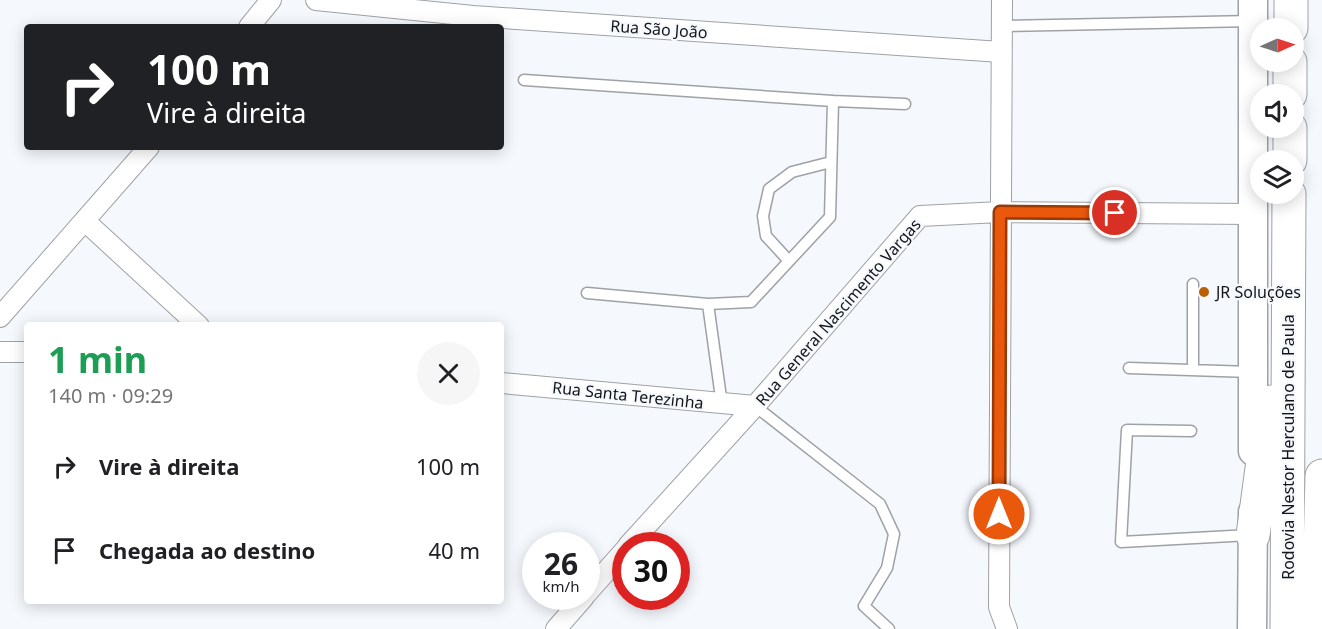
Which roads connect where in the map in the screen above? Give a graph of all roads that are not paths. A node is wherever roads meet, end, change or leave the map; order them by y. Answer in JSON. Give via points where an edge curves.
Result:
{"nodes":[{"id":1,"x":271,"y":0,"type":"edge"},
{"id":2,"x":316,"y":0,"type":"edge"},
{"id":3,"x":1002,"y":0,"type":"edge"},
{"id":4,"x":1291,"y":0,"type":"edge"},
{"id":5,"x":473,"y":8,"type":"edge"},
{"id":6,"x":1253,"y":10,"type":"edge"},
{"id":7,"x":1290,"y":18,"type":"edge"},
{"id":8,"x":251,"y":24,"type":"edge"},
{"id":9,"x":1002,"y":26,"type":"junction"},
{"id":10,"x":1001,"y":52,"type":"junction"},
{"id":11,"x":524,"y":80,"type":"dead end"},
{"id":12,"x":832,"y":101,"type":"junction"},
{"id":13,"x":904,"y":104,"type":"dead end"},
{"id":14,"x":146,"y":150,"type":"edge"},
{"id":15,"x":831,"y":162,"type":"junction"},
{"id":16,"x":1289,"y":204,"type":"edge"},
{"id":17,"x":1000,"y":212,"type":"junction"},
{"id":18,"x":1254,"y":214,"type":"junction"},
{"id":19,"x":86,"y":222,"type":"junction"},
{"id":20,"x":1289,"y":231,"type":"junction"},
{"id":21,"x":789,"y":261,"type":"junction"},
{"id":22,"x":1193,"y":284,"type":"dead end"},
{"id":23,"x":587,"y":293,"type":"dead end"},
{"id":24,"x":708,"y":304,"type":"junction"},
{"id":25,"x":0,"y":318,"type":"edge"},
{"id":26,"x":195,"y":322,"type":"edge"},
{"id":27,"x":0,"y":352,"type":"edge"},
{"id":28,"x":24,"y":352,"type":"edge"},
{"id":29,"x":1129,"y":368,"type":"dead end"},
{"id":30,"x":1193,"y":370,"type":"junction"},
{"id":31,"x":1253,"y":372,"type":"junction"},
{"id":32,"x":504,"y":383,"type":"edge"},
{"id":33,"x":723,"y":405,"type":"junction"},
{"id":34,"x":755,"y":406,"type":"junction"},
{"id":35,"x":1191,"y":431,"type":"dead end"},
{"id":36,"x":1322,"y":476,"type":"edge"},
{"id":37,"x":641,"y":532,"type":"edge"},
{"id":38,"x":1253,"y":535,"type":"junction"},
{"id":39,"x":612,"y":564,"type":"edge"},
{"id":40,"x":600,"y":578,"type":"edge"},
{"id":41,"x":576,"y":610,"type":"edge"},
{"id":42,"x":567,"y":625,"type":"edge"},
{"id":43,"x":890,"y":629,"type":"edge"},
{"id":44,"x":1007,"y":629,"type":"edge"},
{"id":45,"x":1252,"y":629,"type":"edge"},
{"id":46,"x":1287,"y":629,"type":"edge"},
{"id":47,"x":1318,"y":629,"type":"edge"}],
"edges":[{"from":1,"to":8,"type":"street"},
{"from":2,"to":5,"type":"street","name":"Rua São João"},
{"from":3,"to":9,"type":"street"},
{"from":4,"to":7,"type":"highway"},
{"from":5,"to":10,"type":"street","name":"Rua São João"},
{"from":6,"to":9,"type":"lane"},
{"from":6,"to":18,"type":"main road"},
{"from":9,"to":10,"type":"street"},
{"from":10,"to":17,"type":"street"},
{"from":11,"to":12,"type":"lane"},
{"from":12,"to":13,"type":"lane"},
{"from":12,"to":15,"type":"lane"},
{"from":14,"to":19,"type":"street"},
{"from":15,"to":21,"type":"lane","via":[[830,217]]},
{"from":15,"to":21,"type":"lane","via":[[792,172],[769,189],[763,216],[766,236]]},
{"from":16,"to":20,"type":"highway","name":"Rodovia Nestor Herculano de Paula"},
{"from":17,"to":18,"type":"street","name":"Rua General Nascimento Vargas"},
{"from":17,"to":34,"type":"street","name":"Rua General Nascimento Vargas","via":[[920,216]]},
{"from":17,"to":44,"type":"street","via":[[999,607]]},
{"from":18,"to":31,"type":"main road"},
{"from":19,"to":25,"type":"street"},
{"from":19,"to":26,"type":"street"},
{"from":20,"to":38,"type":"highway"},
{"from":20,"to":46,"type":"highway","name":"Rodovia Nestor Herculano de Paula"},
{"from":21,"to":24,"type":"lane","via":[[751,302]]},
{"from":22,"to":30,"type":"lane"},
{"from":23,"to":24,"type":"lane"},
{"from":24,"to":33,"type":"lane"},
{"from":27,"to":28,"type":"street"},
{"from":29,"to":30,"type":"lane"},
{"from":30,"to":31,"type":"lane"},
{"from":31,"to":38,"type":"main road"},
{"from":32,"to":33,"type":"street","name":"Rua Santa Terezinha"},
{"from":33,"to":34,"type":"street","name":"Rua Santa Terezinha"},
{"from":34,"to":37,"type":"street","name":"Rua General Nascimento Vargas"},
{"from":34,"to":43,"type":"lane","via":[[880,504],[894,534],[887,568],[864,606]]},
{"from":35,"to":38,"type":"lane","via":[[1127,430],[1121,542]]},
{"from":36,"to":47,"type":"highway","name":"Rodovia Nestor Herculano de Paula"},
{"from":38,"to":45,"type":"main road"},
{"from":39,"to":40,"type":"street","name":"Rua General Nascimento Vargas"},
{"from":41,"to":42,"type":"street","name":"Rua General Nascimento Vargas"}]}
